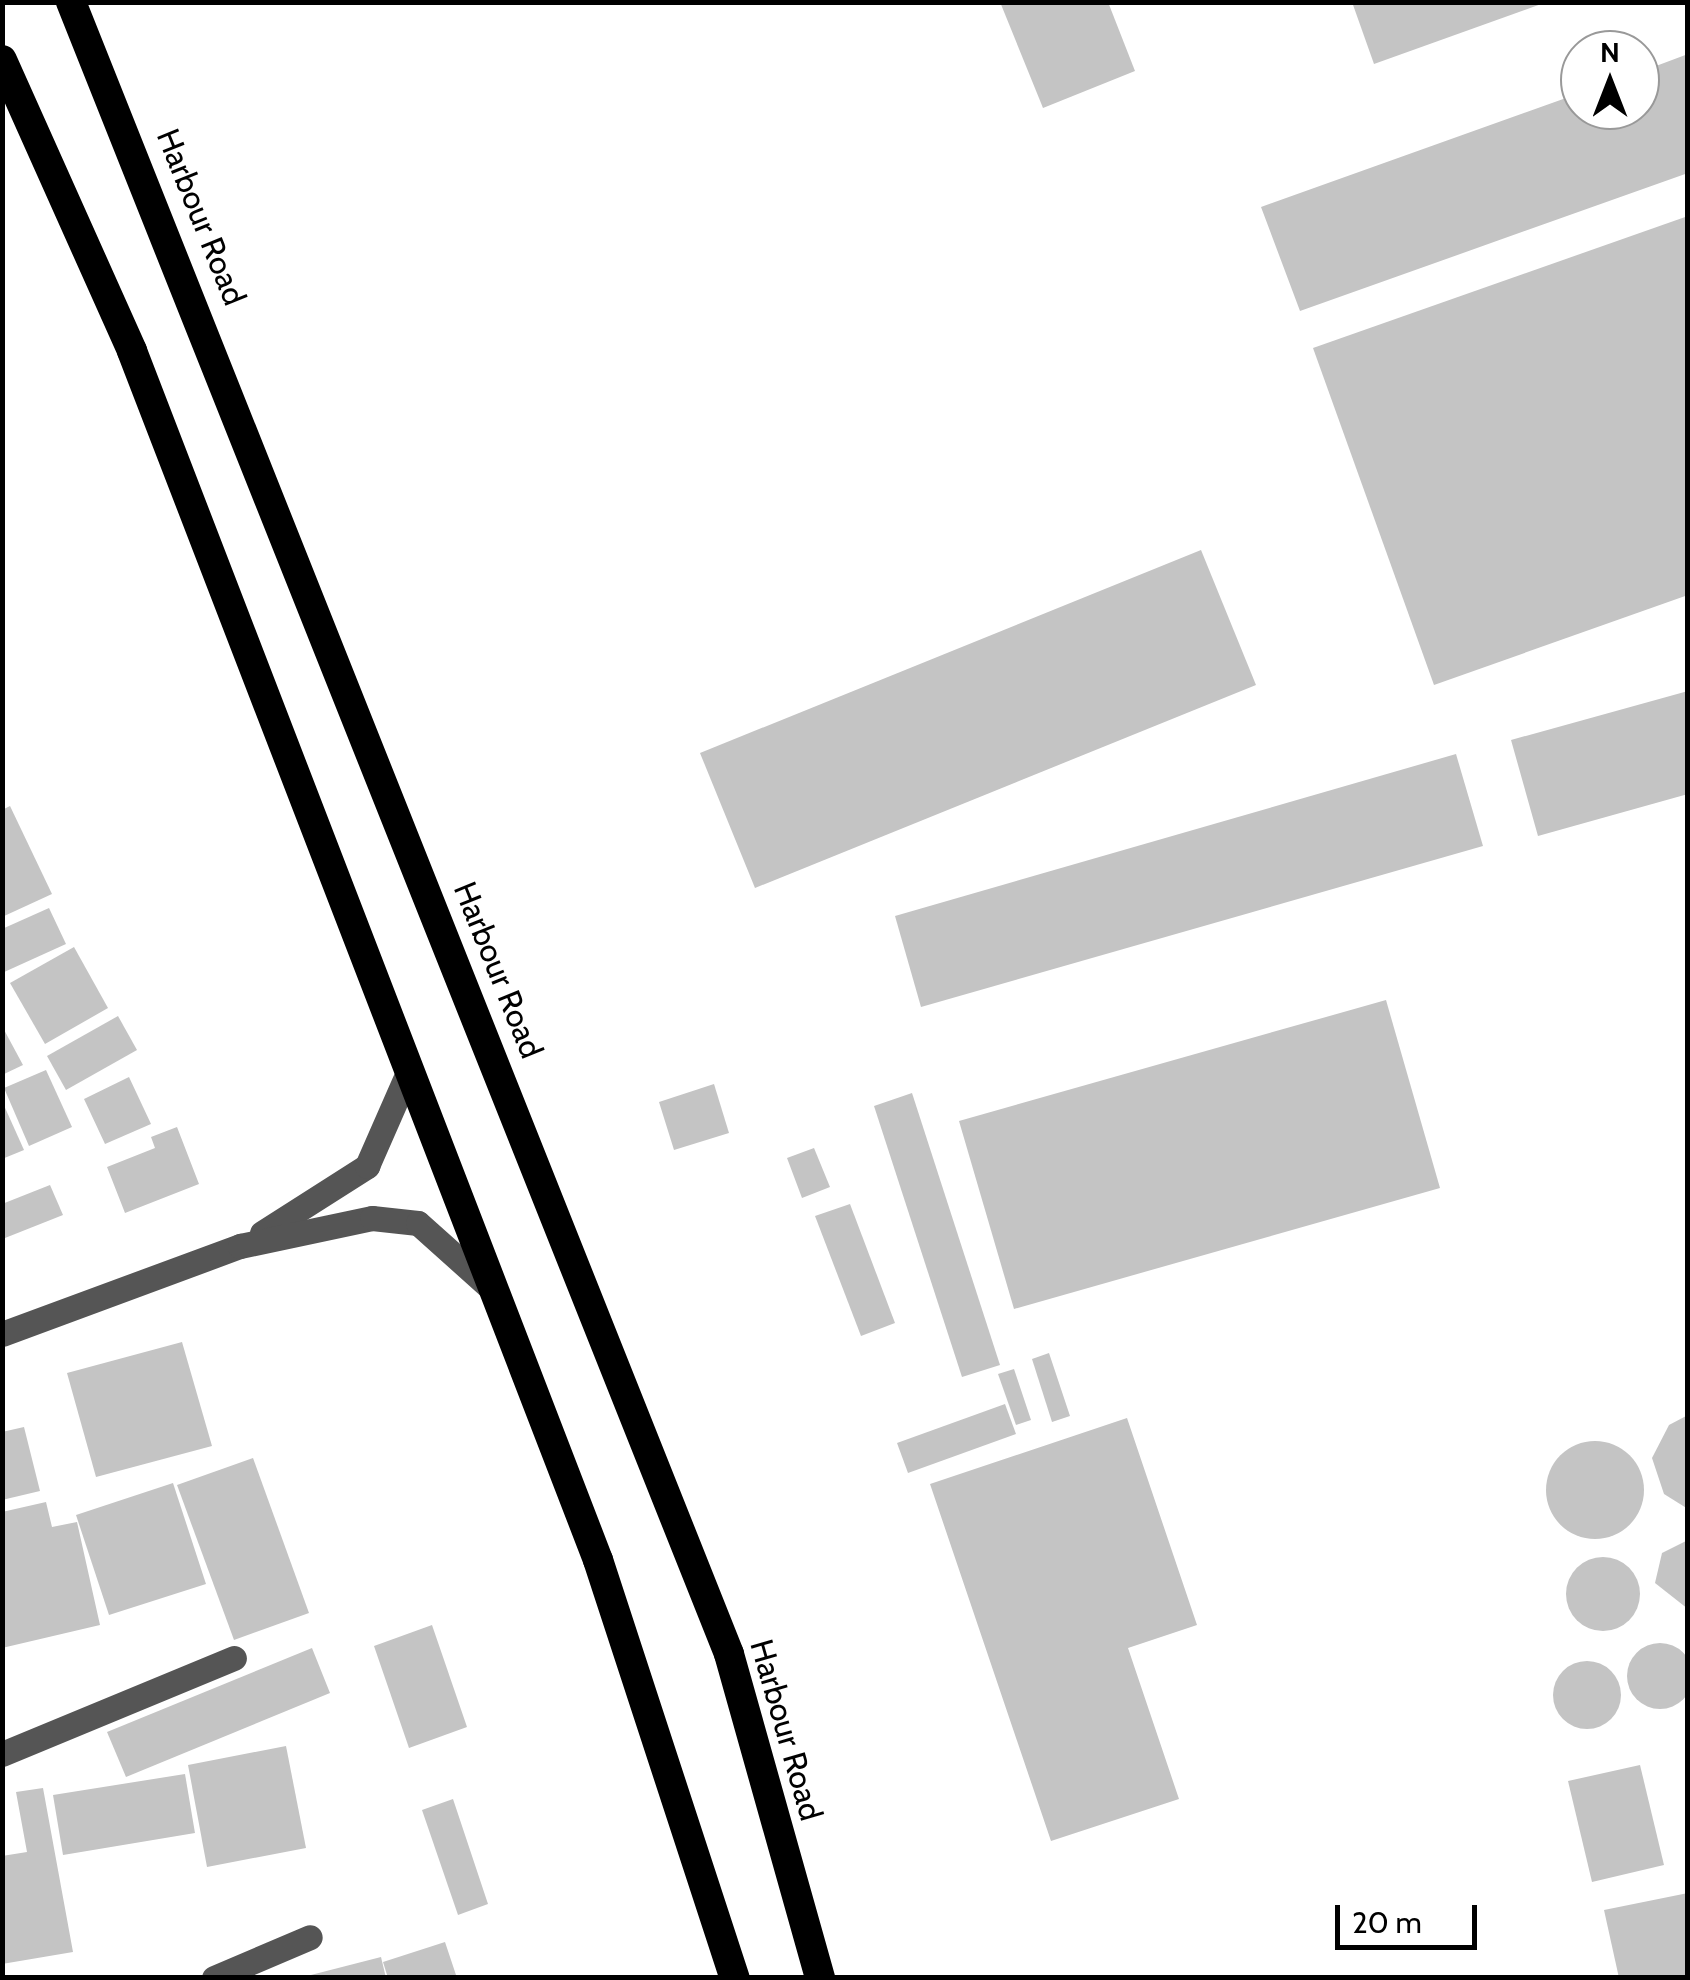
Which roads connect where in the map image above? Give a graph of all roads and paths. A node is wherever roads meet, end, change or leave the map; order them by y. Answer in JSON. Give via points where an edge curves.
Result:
{"nodes":[{"id":1,"x":71,"y":2,"type":"edge"},
{"id":2,"x":2,"y":60,"type":"edge"},
{"id":3,"x":410,"y":1068,"type":"junction"},
{"id":4,"x":240,"y":1246,"type":"junction"},
{"id":5,"x":494,"y":1291,"type":"junction"},
{"id":6,"x":2,"y":1334,"type":"edge"},
{"id":7,"x":234,"y":1658,"type":"dead end"},
{"id":8,"x":2,"y":1754,"type":"edge"},
{"id":9,"x":310,"y":1936,"type":"dead end"},
{"id":10,"x":214,"y":1978,"type":"edge"},
{"id":11,"x":735,"y":1978,"type":"edge"},
{"id":12,"x":820,"y":1978,"type":"edge"}],
"edges":[{"from":1,"to":12,"type":"highway","name":"Harbour Road","via":[[728,1654]]},
{"from":2,"to":3,"type":"highway","via":[[132,352]]},
{"from":3,"to":4,"type":"street","via":[[366,1166]]},
{"from":3,"to":5,"type":"highway"},
{"from":4,"to":5,"type":"street","via":[[372,1218],[418,1223]]},
{"from":4,"to":6,"type":"street"},
{"from":5,"to":11,"type":"highway","via":[[598,1560]]},
{"from":7,"to":8,"type":"street"},
{"from":9,"to":10,"type":"street"}]}
